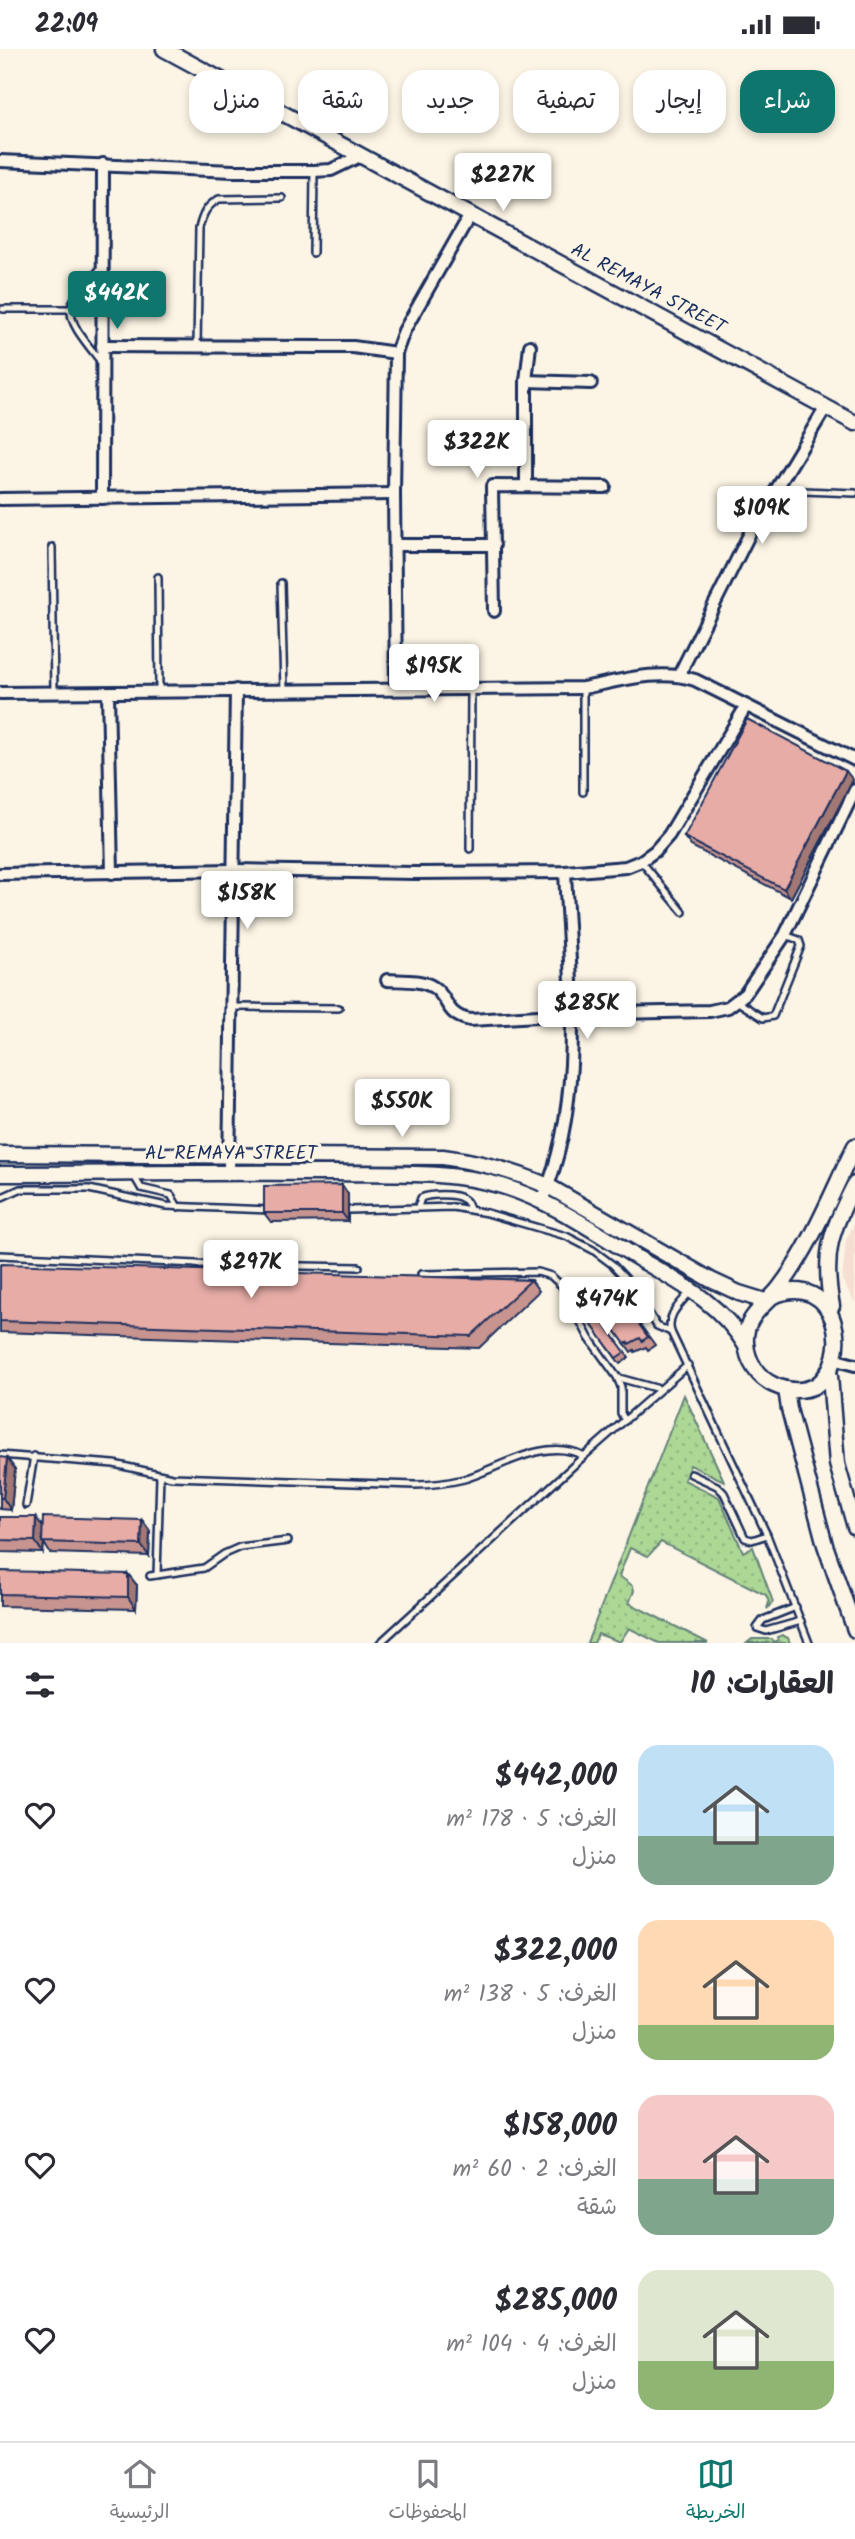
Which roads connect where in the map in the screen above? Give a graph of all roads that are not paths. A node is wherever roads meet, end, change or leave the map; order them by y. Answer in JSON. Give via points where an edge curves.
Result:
{"nodes":[{"id":1,"x":164,"y":49,"type":"edge"},
{"id":2,"x":360,"y":156,"type":"junction"},
{"id":3,"x":0,"y":160,"type":"edge"},
{"id":4,"x":103,"y":163,"type":"junction"},
{"id":5,"x":314,"y":171,"type":"junction"},
{"id":6,"x":282,"y":198,"type":"dead end"},
{"id":7,"x":470,"y":215,"type":"junction"},
{"id":8,"x":313,"y":253,"type":"dead end"},
{"id":9,"x":102,"y":268,"type":"junction"},
{"id":10,"x":3,"y":309,"type":"dead end"},
{"id":11,"x":69,"y":309,"type":"junction"},
{"id":12,"x":102,"y":346,"type":"junction"},
{"id":13,"x":197,"y":346,"type":"junction"},
{"id":14,"x":530,"y":346,"type":"dead end"},
{"id":15,"x":396,"y":353,"type":"junction"},
{"id":16,"x":102,"y":362,"type":"junction"},
{"id":17,"x":526,"y":381,"type":"junction"},
{"id":18,"x":591,"y":383,"type":"dead end"},
{"id":19,"x":826,"y":407,"type":"junction"},
{"id":20,"x":855,"y":422,"type":"edge"},
{"id":21,"x":526,"y":486,"type":"junction"},
{"id":22,"x":605,"y":487,"type":"dead end"},
{"id":23,"x":777,"y":490,"type":"junction"},
{"id":24,"x":855,"y":493,"type":"edge"},
{"id":25,"x":394,"y":494,"type":"junction"},
{"id":26,"x":102,"y":498,"type":"junction"},
{"id":27,"x":0,"y":499,"type":"edge"},
{"id":28,"x":395,"y":545,"type":"junction"},
{"id":29,"x":494,"y":545,"type":"junction"},
{"id":30,"x":52,"y":547,"type":"dead end"},
{"id":31,"x":158,"y":577,"type":"dead end"},
{"id":32,"x":281,"y":583,"type":"dead end"},
{"id":33,"x":494,"y":611,"type":"dead end"},
{"id":34,"x":679,"y":675,"type":"junction"},
{"id":35,"x":396,"y":688,"type":"junction"},
{"id":36,"x":471,"y":688,"type":"junction"},
{"id":37,"x":583,"y":688,"type":"junction"},
{"id":38,"x":284,"y":689,"type":"junction"},
{"id":39,"x":236,"y":690,"type":"junction"},
{"id":40,"x":159,"y":692,"type":"junction"},
{"id":41,"x":0,"y":693,"type":"edge"},
{"id":42,"x":54,"y":693,"type":"junction"},
{"id":43,"x":108,"y":693,"type":"junction"},
{"id":44,"x":746,"y":705,"type":"junction"},
{"id":45,"x":855,"y":760,"type":"edge"},
{"id":46,"x":855,"y":790,"type":"edge"},
{"id":47,"x":583,"y":792,"type":"dead end"},
{"id":48,"x":470,"y":849,"type":"dead end"},
{"id":49,"x":641,"y":861,"type":"junction"},
{"id":50,"x":233,"y":870,"type":"junction"},
{"id":51,"x":565,"y":872,"type":"junction"},
{"id":52,"x":0,"y":873,"type":"edge"},
{"id":53,"x":112,"y":873,"type":"junction"},
{"id":54,"x":684,"y":912,"type":"dead end"},
{"id":55,"x":785,"y":935,"type":"junction"},
{"id":56,"x":387,"y":980,"type":"dead end"},
{"id":57,"x":738,"y":1002,"type":"junction"},
{"id":58,"x":230,"y":1007,"type":"junction"},
{"id":59,"x":339,"y":1008,"type":"dead end"},
{"id":60,"x":571,"y":1014,"type":"junction"},
{"id":61,"x":855,"y":1146,"type":"edge"},
{"id":62,"x":0,"y":1154,"type":"edge"},
{"id":63,"x":229,"y":1154,"type":"junction"},
{"id":64,"x":229,"y":1172,"type":"junction"},
{"id":65,"x":0,"y":1174,"type":"edge"},
{"id":66,"x":135,"y":1174,"type":"junction"},
{"id":67,"x":855,"y":1184,"type":"edge"},
{"id":68,"x":548,"y":1187,"type":"junction"},
{"id":69,"x":0,"y":1198,"type":"edge"},
{"id":70,"x":542,"y":1201,"type":"junction"},
{"id":71,"x":178,"y":1207,"type":"junction"},
{"id":72,"x":418,"y":1207,"type":"junction"},
{"id":73,"x":470,"y":1209,"type":"junction"},
{"id":74,"x":271,"y":1210,"type":"edge"},
{"id":75,"x":348,"y":1210,"type":"dead end"},
{"id":76,"x":0,"y":1255,"type":"edge"},
{"id":77,"x":359,"y":1267,"type":"dead end"},
{"id":78,"x":421,"y":1274,"type":"edge"},
{"id":79,"x":692,"y":1290,"type":"junction"},
{"id":80,"x":769,"y":1299,"type":"junction"},
{"id":81,"x":832,"y":1306,"type":"junction"},
{"id":82,"x":671,"y":1332,"type":"junction"},
{"id":83,"x":746,"y":1346,"type":"junction"},
{"id":84,"x":848,"y":1363,"type":"edge"},
{"id":85,"x":688,"y":1365,"type":"junction"},
{"id":86,"x":830,"y":1376,"type":"junction"},
{"id":87,"x":617,"y":1377,"type":"junction"},
{"id":88,"x":659,"y":1389,"type":"junction"},
{"id":89,"x":786,"y":1389,"type":"junction"},
{"id":90,"x":625,"y":1421,"type":"junction"},
{"id":91,"x":0,"y":1455,"type":"edge"},
{"id":92,"x":34,"y":1456,"type":"junction"},
{"id":93,"x":584,"y":1456,"type":"junction"},
{"id":94,"x":691,"y":1474,"type":"dead end"},
{"id":95,"x":160,"y":1475,"type":"junction"},
{"id":96,"x":26,"y":1504,"type":"dead end"},
{"id":97,"x":855,"y":1527,"type":"edge"},
{"id":98,"x":767,"y":1535,"type":"junction"},
{"id":99,"x":288,"y":1541,"type":"dead end"},
{"id":100,"x":796,"y":1607,"type":"junction"},
{"id":101,"x":801,"y":1621,"type":"junction"},
{"id":102,"x":855,"y":1630,"type":"edge"},
{"id":103,"x":380,"y":1643,"type":"edge"},
{"id":104,"x":809,"y":1643,"type":"edge"}],
"edges":[{"from":1,"to":2,"type":"street","name":"AL REMAYA STREET"},
{"from":2,"to":5,"type":"street","via":[[331,170]]},
{"from":2,"to":7,"type":"street","name":"AL REMAYA STREET"},
{"from":3,"to":4,"type":"street"},
{"from":4,"to":5,"type":"street"},
{"from":4,"to":9,"type":"street"},
{"from":5,"to":8,"type":"lane"},
{"from":6,"to":13,"type":"lane","via":[[219,199],[204,212],[199,228]]},
{"from":7,"to":15,"type":"street"},
{"from":7,"to":19,"type":"street","name":"AL REMAYA STREET"},
{"from":9,"to":11,"type":"lane","via":[[81,286]]},
{"from":9,"to":12,"type":"street"},
{"from":10,"to":11,"type":"lane"},
{"from":11,"to":16,"type":"lane","via":[[77,331]]},
{"from":12,"to":13,"type":"street"},
{"from":12,"to":16,"type":"street"},
{"from":13,"to":15,"type":"street","via":[[353,347]]},
{"from":14,"to":17,"type":"street"},
{"from":15,"to":25,"type":"street"},
{"from":16,"to":26,"type":"street"},
{"from":17,"to":18,"type":"street"},
{"from":17,"to":21,"type":"street"},
{"from":19,"to":20,"type":"street","name":"AL REMAYA STREET"},
{"from":19,"to":23,"type":"street"},
{"from":21,"to":22,"type":"street"},
{"from":21,"to":29,"type":"street","via":[[492,486]]},
{"from":23,"to":24,"type":"lane"},
{"from":23,"to":34,"type":"street","via":[[750,533]]},
{"from":25,"to":26,"type":"street"},
{"from":25,"to":28,"type":"street"},
{"from":26,"to":27,"type":"street"},
{"from":28,"to":29,"type":"street"},
{"from":28,"to":35,"type":"street"},
{"from":29,"to":33,"type":"street"},
{"from":30,"to":42,"type":"lane"},
{"from":31,"to":40,"type":"lane"},
{"from":32,"to":38,"type":"lane"},
{"from":34,"to":37,"type":"street"},
{"from":34,"to":44,"type":"street"},
{"from":35,"to":36,"type":"street"},
{"from":35,"to":38,"type":"street"},
{"from":36,"to":37,"type":"street"},
{"from":36,"to":48,"type":"lane"},
{"from":37,"to":47,"type":"lane"},
{"from":38,"to":39,"type":"street"},
{"from":39,"to":40,"type":"street"},
{"from":39,"to":50,"type":"street"},
{"from":40,"to":43,"type":"street"},
{"from":41,"to":42,"type":"street"},
{"from":42,"to":43,"type":"street"},
{"from":43,"to":53,"type":"street"},
{"from":44,"to":45,"type":"street"},
{"from":44,"to":49,"type":"street","via":[[669,835]]},
{"from":46,"to":55,"type":"street"},
{"from":49,"to":51,"type":"street","via":[[626,867]]},
{"from":49,"to":54,"type":"lane"},
{"from":50,"to":51,"type":"street"},
{"from":50,"to":53,"type":"street"},
{"from":50,"to":58,"type":"street"},
{"from":51,"to":60,"type":"street"},
{"from":52,"to":53,"type":"street"},
{"from":55,"to":57,"type":"street"},
{"from":55,"to":57,"type":"lane","via":[[799,940],[801,946],[773,1016],[763,1018]]},
{"from":56,"to":60,"type":"street","via":[[428,984],[459,1018]]},
{"from":57,"to":60,"type":"street","via":[[710,1011]]},
{"from":58,"to":59,"type":"lane"},
{"from":58,"to":63,"type":"street"},
{"from":60,"to":68,"type":"street","via":[[567,1115]]},
{"from":61,"to":80,"type":"street","via":[[801,1252]]},
{"from":62,"to":63,"type":"street","name":"AL REMAYA STREET"},
{"from":63,"to":64,"type":"street"},
{"from":63,"to":68,"type":"street","name":"AL REMAYA STREET","via":[[443,1157],[489,1165]]},
{"from":64,"to":66,"type":"street","name":"AL REMAYA STREET"},
{"from":64,"to":70,"type":"street","name":"AL REMAYA STREET","via":[[442,1175],[500,1185]]},
{"from":65,"to":66,"type":"street","name":"AL REMAYA STREET"},
{"from":66,"to":71,"type":"lane","via":[[141,1188],[171,1195]]},
{"from":67,"to":81,"type":"street","via":[[829,1242]]},
{"from":68,"to":70,"type":"street"},
{"from":68,"to":80,"type":"street","name":"AL REMAYA STREET","via":[[711,1280],[738,1293]]},
{"from":69,"to":71,"type":"lane","via":[[20,1189],[89,1189]]},
{"from":70,"to":79,"type":"street","name":"AL REMAYA STREET"},
{"from":71,"to":74,"type":"lane"},
{"from":72,"to":73,"type":"lane"},
{"from":72,"to":73,"type":"lane","via":[[427,1195],[460,1197]]},
{"from":72,"to":75,"type":"lane"},
{"from":73,"to":82,"type":"lane","via":[[552,1231],[593,1250],[630,1283],[657,1326]]},
{"from":76,"to":77,"type":"lane"},
{"from":78,"to":87,"type":"lane","via":[[538,1272],[551,1276],[565,1289],[589,1338]]},
{"from":79,"to":82,"type":"lane","via":[[671,1316]]},
{"from":79,"to":83,"type":"street","name":"AL REMAYA STREET","via":[[724,1315]]},
{"from":80,"to":81,"type":"street","via":[[799,1291],[817,1295]]},
{"from":80,"to":83,"type":"street","via":[[750,1321]]},
{"from":81,"to":84,"type":"street","via":[[841,1320]]},
{"from":82,"to":85,"type":"lane"},
{"from":83,"to":89,"type":"street","via":[[759,1374]]},
{"from":84,"to":86,"type":"street"},
{"from":85,"to":88,"type":"lane"},
{"from":85,"to":98,"type":"lane"},
{"from":86,"to":89,"type":"street","via":[[810,1388]]},
{"from":86,"to":97,"type":"street","via":[[837,1464]]},
{"from":87,"to":88,"type":"lane"},
{"from":87,"to":90,"type":"lane"},
{"from":88,"to":90,"type":"lane"},
{"from":89,"to":102,"type":"street","via":[[825,1545]]},
{"from":90,"to":93,"type":"lane"},
{"from":91,"to":92,"type":"lane"},
{"from":92,"to":95,"type":"lane","via":[[114,1464]]},
{"from":92,"to":96,"type":"lane"},
{"from":93,"to":95,"type":"lane","via":[[565,1450],[532,1454],[464,1479],[427,1485]]},
{"from":93,"to":103,"type":"lane"},
{"from":94,"to":98,"type":"lane","via":[[722,1490],[747,1539]]},
{"from":95,"to":99,"type":"lane","via":[[153,1576],[204,1568],[240,1547]]},
{"from":98,"to":100,"type":"lane"},
{"from":100,"to":101,"type":"lane"},
{"from":100,"to":101,"type":"lane","via":[[766,1619],[757,1628],[766,1631]]},
{"from":101,"to":104,"type":"lane"}]}
